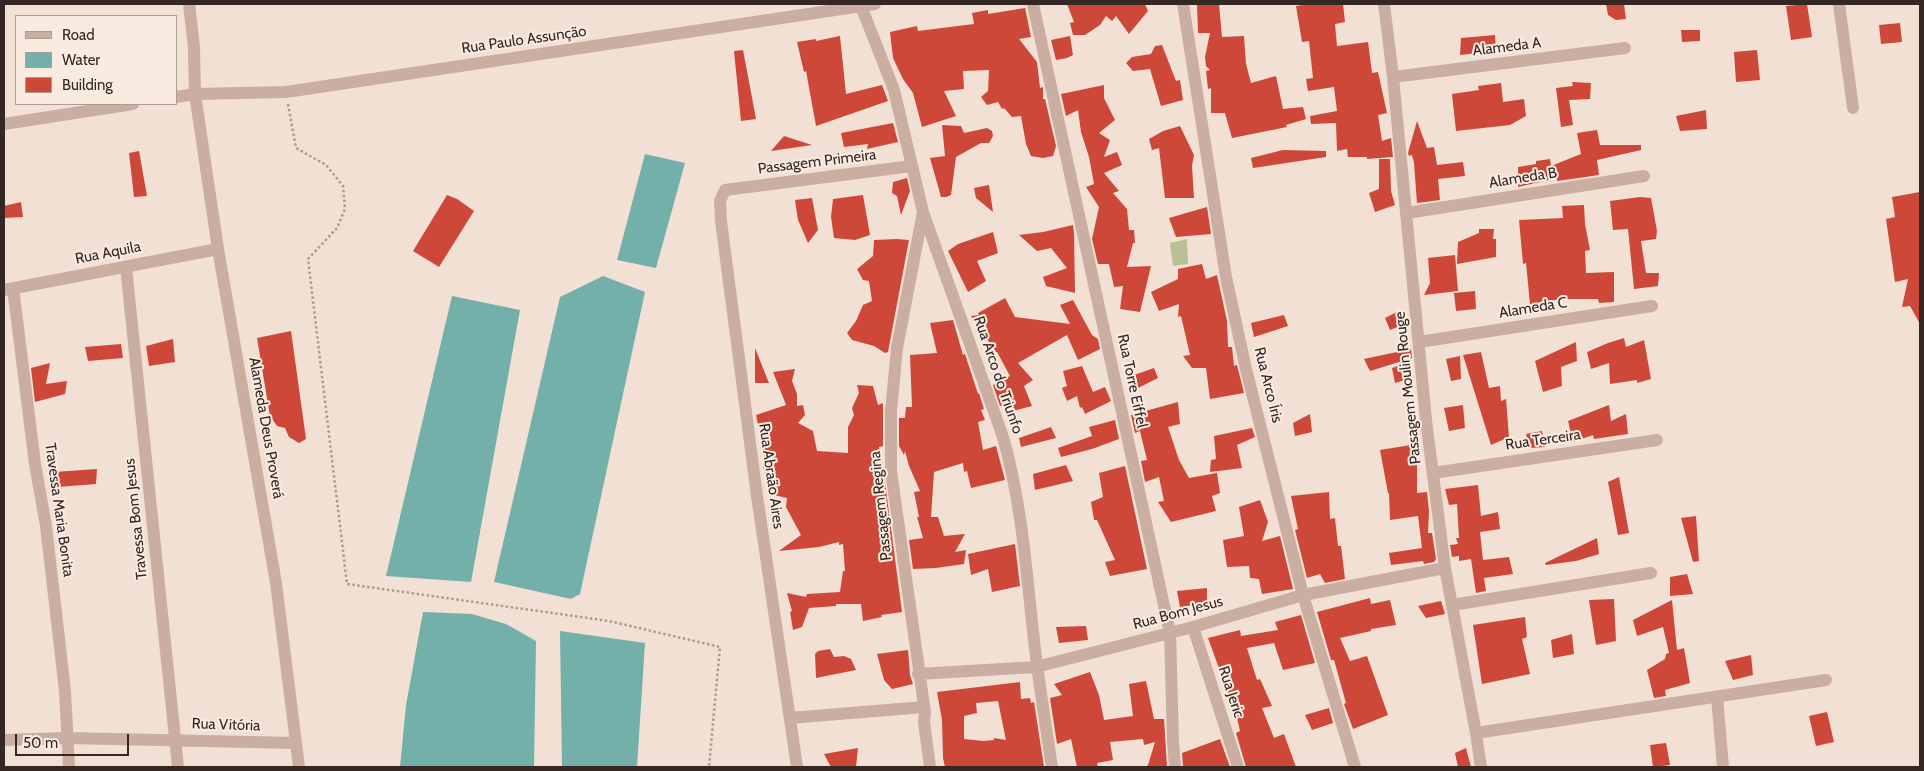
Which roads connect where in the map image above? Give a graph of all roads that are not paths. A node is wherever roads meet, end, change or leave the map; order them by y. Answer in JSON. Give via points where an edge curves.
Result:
{"nodes":[{"id":1,"x":188,"y":4,"type":"edge"},
{"id":2,"x":875,"y":4,"type":"edge"},
{"id":3,"x":1033,"y":4,"type":"edge"},
{"id":4,"x":1182,"y":4,"type":"edge"},
{"id":5,"x":1384,"y":4,"type":"edge"},
{"id":6,"x":1839,"y":4,"type":"edge"},
{"id":7,"x":861,"y":6,"type":"junction"},
{"id":8,"x":1625,"y":48,"type":"dead end"},
{"id":9,"x":1393,"y":77,"type":"junction"},
{"id":10,"x":195,"y":94,"type":"junction"},
{"id":11,"x":178,"y":97,"type":"edge"},
{"id":12,"x":128,"y":105,"type":"edge"},
{"id":13,"x":1853,"y":108,"type":"dead end"},
{"id":14,"x":4,"y":124,"type":"edge"},
{"id":15,"x":912,"y":166,"type":"junction"},
{"id":16,"x":1644,"y":176,"type":"dead end"},
{"id":17,"x":725,"y":190,"type":"joint"},
{"id":18,"x":923,"y":212,"type":"junction"},
{"id":19,"x":1407,"y":212,"type":"junction"},
{"id":20,"x":218,"y":249,"type":"junction"},
{"id":21,"x":126,"y":266,"type":"junction"},
{"id":22,"x":8,"y":289,"type":"edge"},
{"id":23,"x":1652,"y":306,"type":"dead end"},
{"id":24,"x":1419,"y":342,"type":"junction"},
{"id":25,"x":1657,"y":440,"type":"dead end"},
{"id":26,"x":1433,"y":473,"type":"junction"},
{"id":27,"x":1445,"y":568,"type":"junction"},
{"id":28,"x":1651,"y":573,"type":"dead end"},
{"id":29,"x":1303,"y":595,"type":"junction"},
{"id":30,"x":1452,"y":605,"type":"junction"},
{"id":31,"x":1192,"y":627,"type":"junction"},
{"id":32,"x":1170,"y":633,"type":"junction"},
{"id":33,"x":1036,"y":667,"type":"junction"},
{"id":34,"x":918,"y":674,"type":"junction"},
{"id":35,"x":1826,"y":680,"type":"dead end"},
{"id":36,"x":1717,"y":697,"type":"junction"},
{"id":37,"x":924,"y":707,"type":"junction"},
{"id":38,"x":790,"y":718,"type":"junction"},
{"id":39,"x":1476,"y":733,"type":"junction"},
{"id":40,"x":67,"y":738,"type":"junction"},
{"id":41,"x":4,"y":740,"type":"edge"},
{"id":42,"x":176,"y":740,"type":"junction"},
{"id":43,"x":296,"y":743,"type":"junction"},
{"id":44,"x":69,"y":767,"type":"edge"},
{"id":45,"x":178,"y":767,"type":"edge"},
{"id":46,"x":299,"y":767,"type":"edge"},
{"id":47,"x":796,"y":767,"type":"edge"},
{"id":48,"x":930,"y":767,"type":"edge"},
{"id":49,"x":1052,"y":767,"type":"edge"},
{"id":50,"x":1175,"y":767,"type":"edge"},
{"id":51,"x":1238,"y":767,"type":"edge"},
{"id":52,"x":1355,"y":767,"type":"edge"},
{"id":53,"x":1481,"y":767,"type":"edge"},
{"id":54,"x":1723,"y":767,"type":"edge"}],
"edges":[{"from":1,"to":10,"type":"street","name":"Alameda Deus Proverá","via":[[194,47]]},
{"from":2,"to":7,"type":"street","name":"Rua Paulo Assunção"},
{"from":3,"to":32,"type":"street","name":"Rua Torre Eiffel"},
{"from":4,"to":29,"type":"street","name":"Rua Arco Íris","via":[[1226,277]]},
{"from":5,"to":9,"type":"street","name":"Passagem Moulin Rouge"},
{"from":6,"to":13,"type":"street"},
{"from":7,"to":10,"type":"street","name":"Rua Paulo Assunção","via":[[286,92]]},
{"from":7,"to":15,"type":"street","name":"Rua Arco do Triunfo","via":[[894,90]]},
{"from":8,"to":9,"type":"street","name":"Alameda A"},
{"from":9,"to":19,"type":"street","name":"Passagem Moulin Rouge"},
{"from":10,"to":11,"type":"street","name":"Rua Paulo Assunção"},
{"from":10,"to":20,"type":"street","name":"Alameda Deus Proverá"},
{"from":12,"to":14,"type":"street"},
{"from":15,"to":17,"type":"street","name":"Passagem Primeira"},
{"from":15,"to":18,"type":"street","name":"Rua Arco do Triunfo"},
{"from":16,"to":19,"type":"street","name":"Alameda B"},
{"from":17,"to":38,"type":"street","name":"Rua Abraão Aires","via":[[720,201],[721,222]]},
{"from":18,"to":33,"type":"street","name":"Rua Arco do Triunfo","via":[[1013,472]]},
{"from":18,"to":34,"type":"street","name":"Passagem Regina","via":[[897,348],[891,411],[891,471]]},
{"from":19,"to":24,"type":"street","name":"Passagem Moulin Rouge"},
{"from":20,"to":21,"type":"street","name":"Rua Aquila"},
{"from":20,"to":43,"type":"street","name":"Alameda Deus Proverá","via":[[276,583]]},
{"from":21,"to":22,"type":"street","name":"Rua Aquila"},
{"from":21,"to":42,"type":"street","name":"Travessa Bom Jesus"},
{"from":22,"to":40,"type":"street","name":"Travessa Maria Bonita","via":[[46,526],[65,691]]},
{"from":23,"to":24,"type":"street","name":"Alameda C"},
{"from":24,"to":26,"type":"street","name":"Passagem Moulin Rouge"},
{"from":25,"to":26,"type":"street","name":"Rua Terceira"},
{"from":26,"to":27,"type":"street","name":"Passagem Moulin Rouge"},
{"from":27,"to":29,"type":"street","name":"Rua Bom Jesus"},
{"from":27,"to":30,"type":"street","name":"Passagem Moulin Rouge"},
{"from":28,"to":30,"type":"street"},
{"from":29,"to":31,"type":"street","name":"Rua Bom Jesus"},
{"from":29,"to":52,"type":"street","name":"Rua Arco Íris"},
{"from":30,"to":39,"type":"street","name":"Passagem Moulin Rouge"},
{"from":31,"to":32,"type":"street","name":"Rua Bom Jesus"},
{"from":31,"to":51,"type":"street","name":"Rua Jeric"},
{"from":32,"to":33,"type":"street","name":"Rua Bom Jesus"},
{"from":32,"to":50,"type":"street","name":"Rua Torre Eiffel"},
{"from":33,"to":34,"type":"street","name":"Rua Bom Jesus"},
{"from":33,"to":49,"type":"street","name":"Rua Arco do Triunfo"},
{"from":34,"to":37,"type":"street","name":"Passagem Regina"},
{"from":35,"to":36,"type":"street"},
{"from":36,"to":39,"type":"street"},
{"from":36,"to":54,"type":"street"},
{"from":37,"to":38,"type":"street"},
{"from":37,"to":48,"type":"street","name":"Passagem Regina"},
{"from":38,"to":47,"type":"street","name":"Rua Abraão Aires"},
{"from":39,"to":53,"type":"street","name":"Passagem Moulin Rouge"},
{"from":40,"to":41,"type":"street","name":"Rua Vitória"},
{"from":40,"to":42,"type":"street","name":"Rua Vitória"},
{"from":40,"to":44,"type":"street","name":"Travessa Maria Bonita"},
{"from":42,"to":43,"type":"street","name":"Rua Vitória"},
{"from":42,"to":45,"type":"street","name":"Travessa Bom Jesus"},
{"from":43,"to":46,"type":"street","name":"Alameda Deus Proverá"}]}
